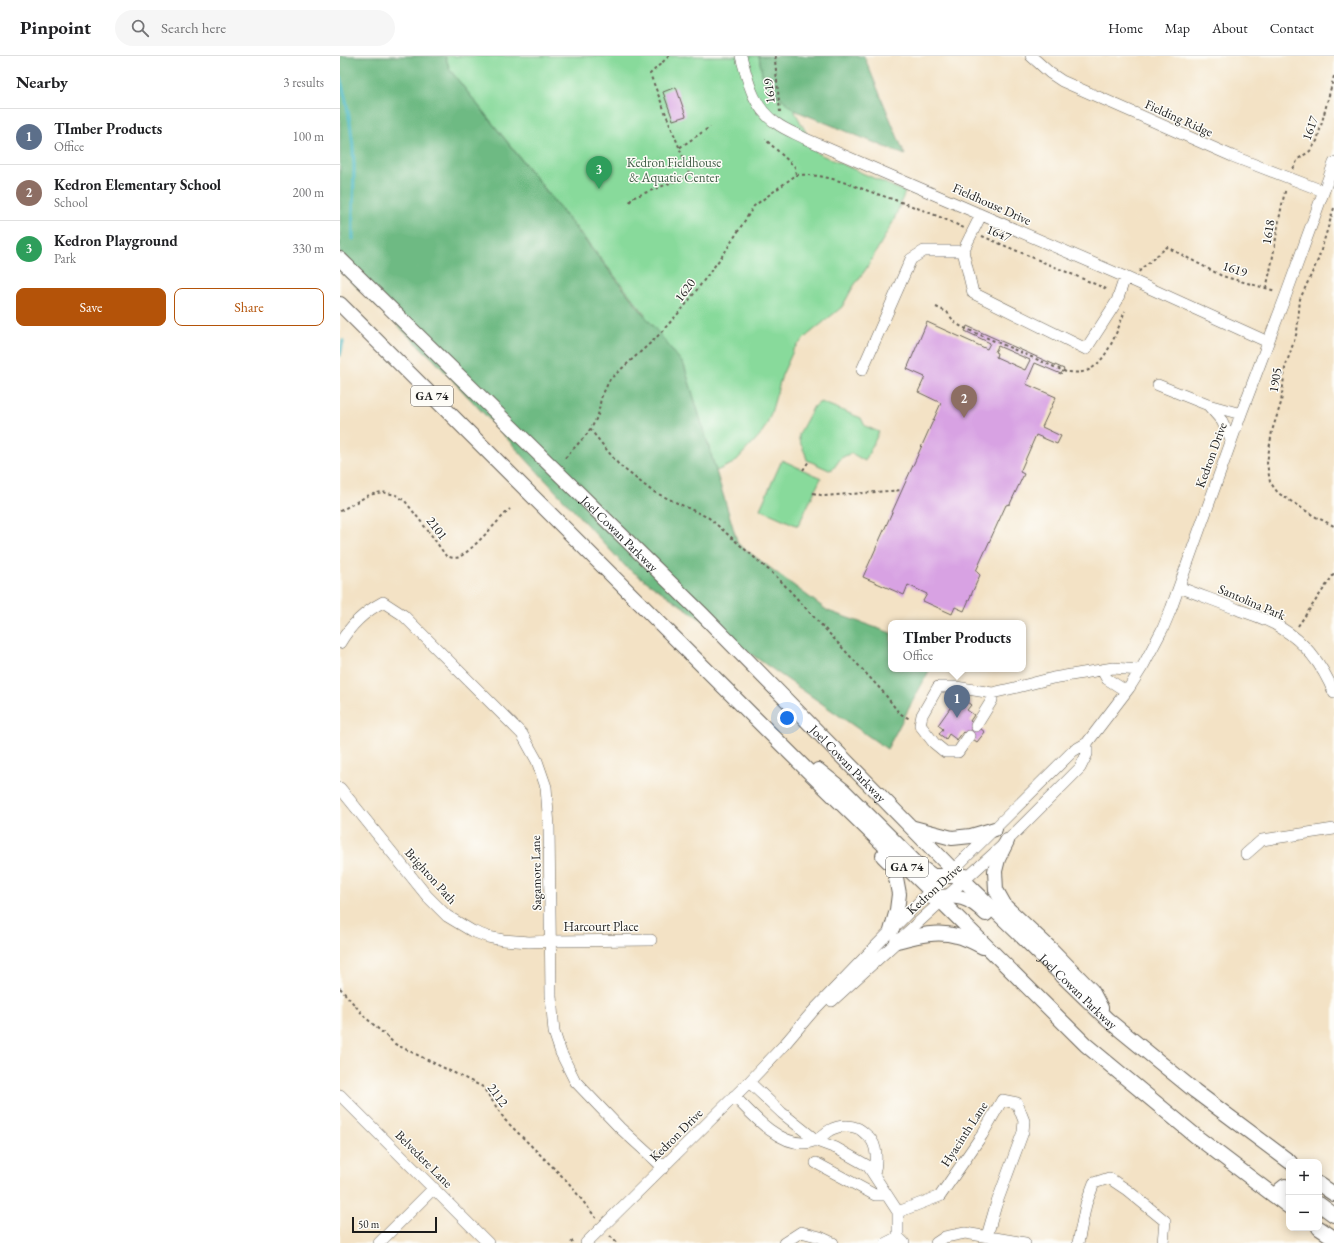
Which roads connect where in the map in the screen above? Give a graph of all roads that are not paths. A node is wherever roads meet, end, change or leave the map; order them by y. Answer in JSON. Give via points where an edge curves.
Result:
{"nodes":[{"id":1,"x":741,"y":56,"type":"edge"},
{"id":2,"x":1031,"y":56,"type":"edge"},
{"id":3,"x":1334,"y":163,"type":"edge"},
{"id":4,"x":1323,"y":191,"type":"junction"},
{"id":5,"x":981,"y":215,"type":"junction"},
{"id":6,"x":963,"y":252,"type":"junction"},
{"id":7,"x":340,"y":259,"type":"edge"},
{"id":8,"x":1125,"y":277,"type":"junction"},
{"id":9,"x":340,"y":304,"type":"edge"},
{"id":10,"x":1268,"y":342,"type":"junction"},
{"id":11,"x":862,"y":370,"type":"dead end"},
{"id":12,"x":1158,"y":384,"type":"dead end"},
{"id":13,"x":1208,"y":405,"type":"junction"},
{"id":14,"x":1241,"y":414,"type":"junction"},
{"id":15,"x":1231,"y":440,"type":"junction"},
{"id":16,"x":1179,"y":587,"type":"junction"},
{"id":17,"x":340,"y":643,"type":"edge"},
{"id":18,"x":1102,"y":670,"type":"junction"},
{"id":19,"x":1140,"y":670,"type":"junction"},
{"id":20,"x":1126,"y":691,"type":"junction"},
{"id":21,"x":992,"y":693,"type":"junction"},
{"id":22,"x":1334,"y":693,"type":"edge"},
{"id":23,"x":976,"y":726,"type":"dead end"},
{"id":24,"x":969,"y":736,"type":"dead end"},
{"id":25,"x":1087,"y":743,"type":"junction"},
{"id":26,"x":791,"y":754,"type":"junction"},
{"id":27,"x":808,"y":771,"type":"junction"},
{"id":28,"x":340,"y":788,"type":"edge"},
{"id":29,"x":910,"y":826,"type":"junction"},
{"id":30,"x":995,"y":828,"type":"junction"},
{"id":31,"x":1334,"y":829,"type":"edge"},
{"id":32,"x":1007,"y":841,"type":"junction"},
{"id":33,"x":1246,"y":854,"type":"dead end"},
{"id":34,"x":959,"y":876,"type":"junction"},
{"id":35,"x":936,"y":897,"type":"junction"},
{"id":36,"x":894,"y":936,"type":"junction"},
{"id":37,"x":551,"y":940,"type":"junction"},
{"id":38,"x":651,"y":940,"type":"dead end"},
{"id":39,"x":990,"y":950,"type":"junction"},
{"id":40,"x":1108,"y":1020,"type":"junction"},
{"id":41,"x":749,"y":1082,"type":"junction"},
{"id":42,"x":340,"y":1095,"type":"edge"},
{"id":43,"x":734,"y":1096,"type":"junction"},
{"id":44,"x":817,"y":1141,"type":"junction"},
{"id":45,"x":1286,"y":1159,"type":"edge"},
{"id":46,"x":816,"y":1163,"type":"dead end"},
{"id":47,"x":664,"y":1168,"type":"junction"},
{"id":48,"x":874,"y":1174,"type":"junction"},
{"id":49,"x":1286,"y":1186,"type":"edge"},
{"id":50,"x":1322,"y":1186,"type":"edge"},
{"id":51,"x":434,"y":1188,"type":"junction"},
{"id":52,"x":1334,"y":1194,"type":"edge"},
{"id":53,"x":887,"y":1195,"type":"junction"},
{"id":54,"x":1284,"y":1203,"type":"edge"},
{"id":55,"x":1322,"y":1206,"type":"edge"},
{"id":56,"x":898,"y":1212,"type":"junction"},
{"id":57,"x":1334,"y":1215,"type":"edge"},
{"id":58,"x":1322,"y":1230,"type":"edge"},
{"id":59,"x":987,"y":1236,"type":"junction"},
{"id":60,"x":1334,"y":1238,"type":"edge"},
{"id":61,"x":901,"y":1240,"type":"edge"},
{"id":62,"x":379,"y":1243,"type":"edge"},
{"id":63,"x":488,"y":1243,"type":"edge"},
{"id":64,"x":586,"y":1243,"type":"edge"},
{"id":65,"x":784,"y":1243,"type":"edge"},
{"id":66,"x":833,"y":1243,"type":"edge"},
{"id":67,"x":886,"y":1243,"type":"edge"},
{"id":68,"x":936,"y":1243,"type":"edge"},
{"id":69,"x":1025,"y":1243,"type":"edge"},
{"id":70,"x":1078,"y":1243,"type":"edge"},
{"id":71,"x":1162,"y":1243,"type":"edge"}],
"edges":[{"from":1,"to":5,"type":"street","name":"Fieldhouse Drive","via":[[750,92],[775,123]]},
{"from":2,"to":4,"type":"street","name":"Fielding Ridge","via":[[1062,81],[1232,156]]},
{"from":3,"to":4,"type":"street","name":"Kedron Drive"},
{"from":4,"to":10,"type":"street","name":"Kedron Drive"},
{"from":5,"to":6,"type":"street"},
{"from":5,"to":8,"type":"street","name":"Fieldhouse Drive"},
{"from":6,"to":8,"type":"street","via":[[973,293],[1086,349],[1117,301]]},
{"from":6,"to":11,"type":"street","via":[[924,251],[911,259]]},
{"from":7,"to":29,"type":"main road","name":"Joel Cowan Parkway","number":"GA 74","via":[[702,614]]},
{"from":8,"to":10,"type":"street","name":"Fieldhouse Drive"},
{"from":9,"to":26,"type":"main road","number":"GA 74"},
{"from":10,"to":14,"type":"street","name":"Kedron Drive"},
{"from":12,"to":13,"type":"street"},
{"from":13,"to":14,"type":"street"},
{"from":13,"to":15,"type":"street","via":[[1222,421]]},
{"from":14,"to":15,"type":"street","name":"Kedron Drive"},
{"from":15,"to":16,"type":"street","name":"Kedron Drive"},
{"from":16,"to":19,"type":"street","name":"Kedron Drive","via":[[1163,628]]},
{"from":16,"to":22,"type":"street","name":"Santolina Park","via":[[1281,627],[1318,661]]},
{"from":17,"to":37,"type":"street","name":"Sagamore Lane","via":[[345,634],[371,608],[383,602],[403,615],[522,734],[537,761],[546,787]]},
{"from":18,"to":19,"type":"street"},
{"from":18,"to":20,"type":"street","via":[[1108,679]]},
{"from":18,"to":21,"type":"street","via":[[1053,678]]},
{"from":19,"to":20,"type":"street","name":"Kedron Drive"},
{"from":20,"to":25,"type":"street","name":"Kedron Drive"},
{"from":21,"to":23,"type":"street","via":[[992,700]]},
{"from":21,"to":24,"type":"street","via":[[938,687],[922,716],[920,725],[945,752],[958,752]]},
{"from":25,"to":30,"type":"street","name":"Kedron Drive","via":[[1073,751]]},
{"from":25,"to":32,"type":"street","name":"Kedron Drive","via":[[1087,754],[1080,768]]},
{"from":26,"to":27,"type":"main road","number":"GA 74"},
{"from":26,"to":34,"type":"main road","via":[[821,772],[843,790],[919,866],[933,876]]},
{"from":27,"to":35,"type":"main road","number":"GA 74"},
{"from":27,"to":36,"type":"main road","via":[[825,799],[894,867],[900,894]]},
{"from":28,"to":37,"type":"street","name":"Brighton Path","via":[[410,877],[447,916],[488,937],[529,942]]},
{"from":29,"to":30,"type":"main road","via":[[952,838],[971,836]]},
{"from":29,"to":34,"type":"main road","name":"Joel Cowan Parkway","number":"GA 74"},
{"from":30,"to":34,"type":"street","name":"Kedron Drive"},
{"from":31,"to":33,"type":"street","via":[[1262,840]]},
{"from":32,"to":34,"type":"street","name":"Kedron Drive"},
{"from":32,"to":40,"type":"main road","via":[[995,871],[996,890],[1005,906],[1092,991]]},
{"from":34,"to":35,"type":"street","name":"Kedron Drive"},
{"from":34,"to":35,"type":"street","name":"Kedron Drive"},
{"from":34,"to":40,"type":"main road","name":"Joel Cowan Parkway","number":"GA 74"},
{"from":35,"to":36,"type":"street","name":"Kedron Drive"},
{"from":35,"to":36,"type":"street","name":"Kedron Drive"},
{"from":35,"to":39,"type":"main road","number":"GA 74"},
{"from":35,"to":40,"type":"main road","via":[[958,896],[975,903],[1084,1007]]},
{"from":36,"to":39,"type":"main road","via":[[938,933],[957,936]]},
{"from":36,"to":41,"type":"street","name":"Kedron Drive"},
{"from":37,"to":38,"type":"street","name":"Harcourt Place"},
{"from":37,"to":47,"type":"street","name":"Sagamore Lane","via":[[554,1032],[561,1053],[575,1080],[620,1128]]},
{"from":39,"to":54,"type":"main road","number":"GA 74","via":[[1086,1045],[1197,1137]]},
{"from":40,"to":45,"type":"main road","name":"Joel Cowan Parkway","number":"GA 74","via":[[1195,1091]]},
{"from":41,"to":43,"type":"street","name":"Kedron Drive"},
{"from":41,"to":44,"type":"street"},
{"from":42,"to":51,"type":"street","name":"Belvedere Lane"},
{"from":43,"to":44,"type":"street","via":[[776,1134],[803,1143]]},
{"from":43,"to":47,"type":"street","name":"Kedron Drive"},
{"from":44,"to":48,"type":"street","via":[[836,1148],[868,1166]]},
{"from":44,"to":48,"type":"street","via":[[829,1131],[841,1126],[858,1128],[873,1141],[876,1157]]},
{"from":46,"to":53,"type":"street","via":[[875,1195]]},
{"from":47,"to":64,"type":"street","name":"Kedron Drive"},
{"from":48,"to":53,"type":"street"},
{"from":49,"to":54,"type":"main road","via":[[1280,1190]]},
{"from":50,"to":52,"type":"main road"},
{"from":51,"to":62,"type":"street"},
{"from":51,"to":63,"type":"street","name":"Belvedere Lane"},
{"from":53,"to":56,"type":"street"},
{"from":55,"to":57,"type":"main road"},
{"from":56,"to":59,"type":"street","name":"Hyacinth Lane","via":[[940,1196],[982,1135],[1002,1100],[1017,1103],[1024,1121],[1023,1132]]},
{"from":56,"to":61,"type":"street"},
{"from":58,"to":60,"type":"main road"},
{"from":59,"to":68,"type":"street","via":[[965,1233],[945,1237]]},
{"from":59,"to":69,"type":"street"},
{"from":61,"to":67,"type":"street"},
{"from":65,"to":66,"type":"street","via":[[801,1232],[820,1236]]},
{"from":70,"to":71,"type":"street","via":[[1086,1204],[1094,1183],[1109,1178],[1164,1221]]}]}
